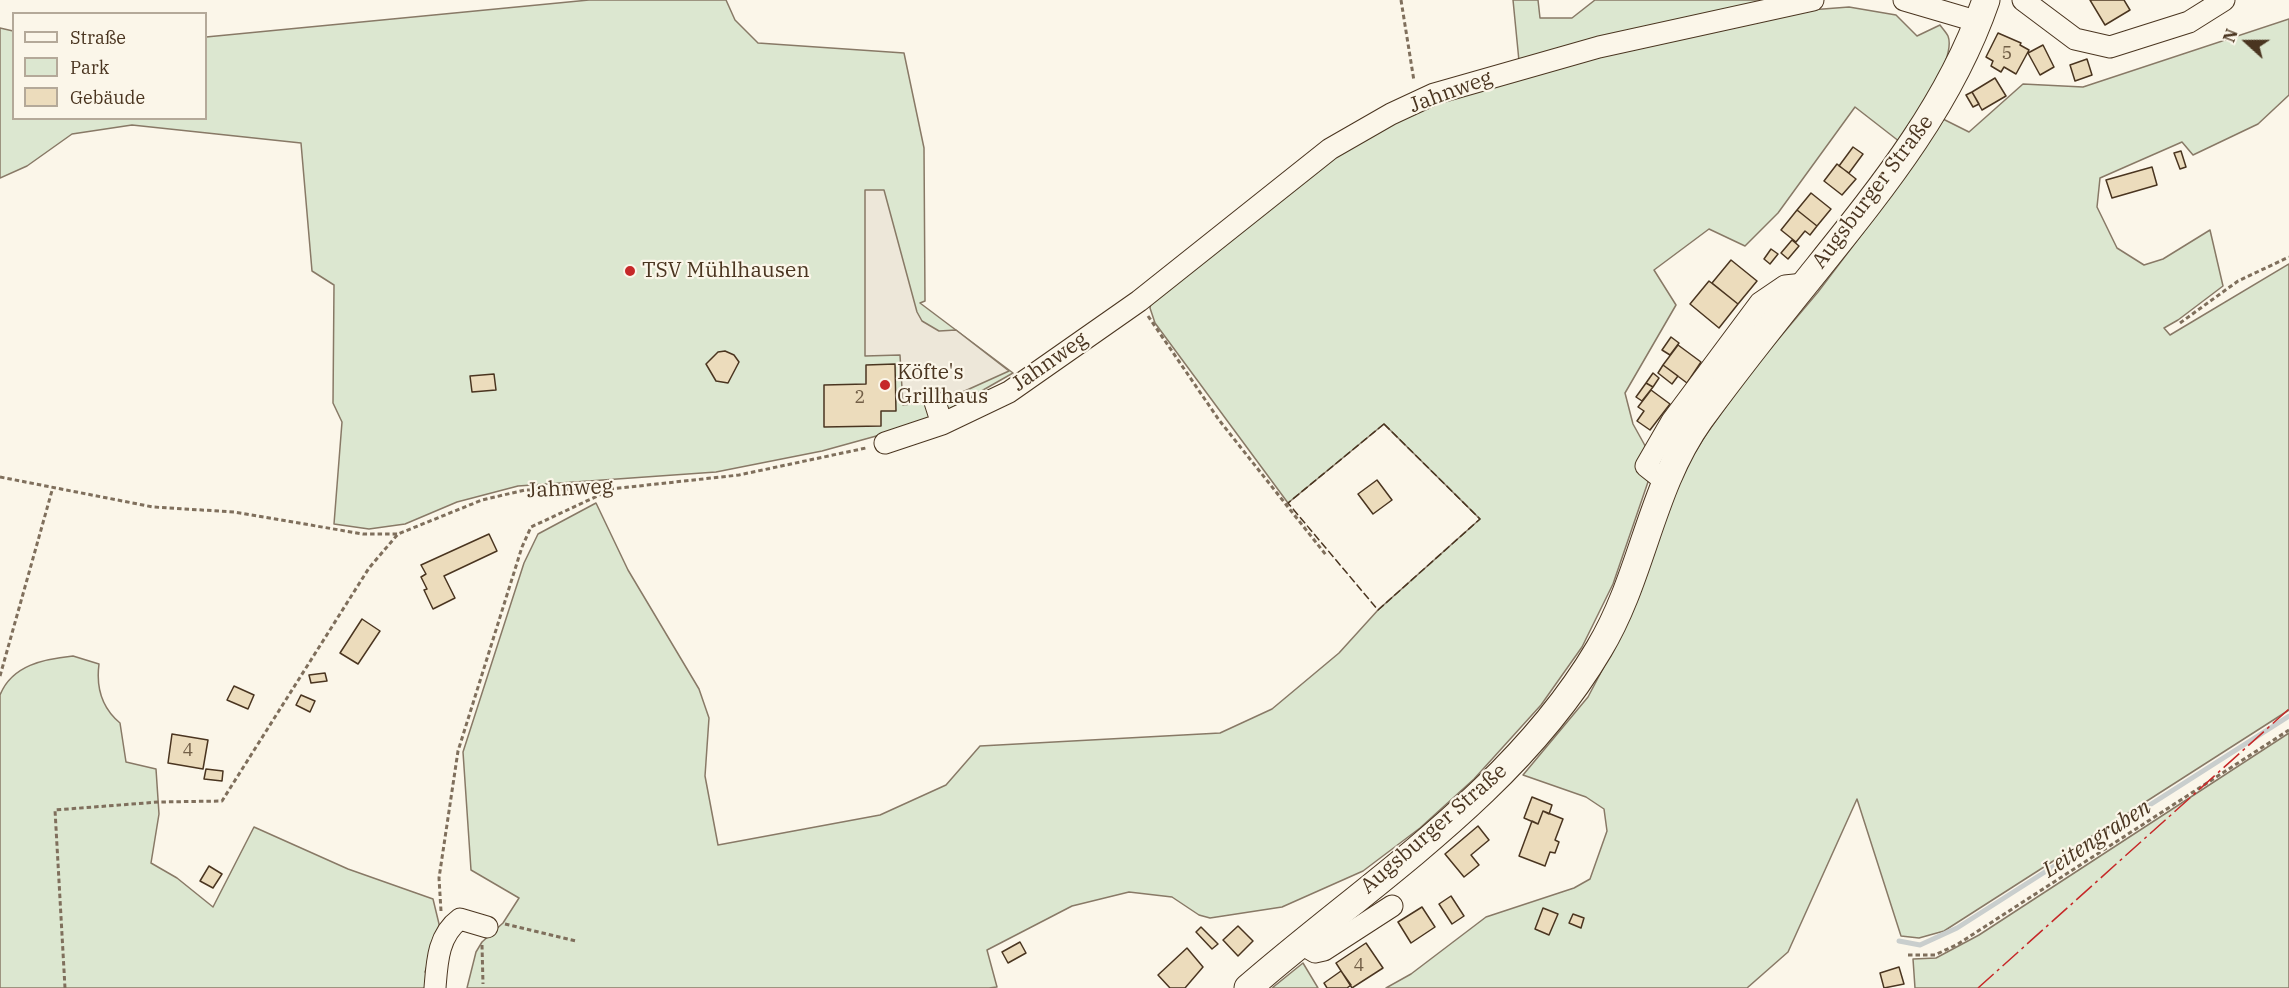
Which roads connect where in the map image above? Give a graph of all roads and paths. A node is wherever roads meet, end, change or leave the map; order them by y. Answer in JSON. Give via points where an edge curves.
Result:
{"nodes":[{"id":1,"x":1401,"y":0,"type":"edge"},
{"id":2,"x":1813,"y":0,"type":"edge"},
{"id":3,"x":1908,"y":0,"type":"edge"},
{"id":4,"x":2023,"y":0,"type":"edge"},
{"id":5,"x":2223,"y":0,"type":"edge"},
{"id":6,"x":1982,"y":11,"type":"edge"},
{"id":7,"x":1419,"y":101,"type":"junction"},
{"id":8,"x":2289,"y":257,"type":"edge"},
{"id":9,"x":1138,"y":301,"type":"junction"},
{"id":10,"x":2180,"y":323,"type":"dead end"},
{"id":11,"x":935,"y":402,"type":"dead end"},
{"id":12,"x":942,"y":424,"type":"junction"},
{"id":13,"x":885,"y":443,"type":"joint"},
{"id":14,"x":0,"y":477,"type":"edge"},
{"id":15,"x":53,"y":488,"type":"junction"},
{"id":16,"x":611,"y":489,"type":"junction"},
{"id":17,"x":398,"y":534,"type":"junction"},
{"id":18,"x":1326,"y":555,"type":"dead end"},
{"id":19,"x":0,"y":676,"type":"edge"},
{"id":20,"x":2289,"y":730,"type":"edge"},
{"id":21,"x":1392,"y":906,"type":"dead end"},
{"id":22,"x":487,"y":927,"type":"junction"},
{"id":23,"x":445,"y":933,"type":"junction"},
{"id":24,"x":576,"y":940,"type":"dead end"},
{"id":25,"x":1300,"y":943,"type":"junction"},
{"id":26,"x":1908,"y":955,"type":"dead end"},
{"id":27,"x":483,"y":984,"type":"dead end"},
{"id":28,"x":65,"y":988,"type":"edge"},
{"id":29,"x":435,"y":988,"type":"edge"},
{"id":30,"x":1248,"y":988,"type":"edge"}],
"edges":[{"from":1,"to":7,"type":"path"},
{"from":2,"to":7,"type":"street","name":"Jahnweg","via":[[1599,47]]},
{"from":3,"to":6,"type":"street"},
{"from":4,"to":5,"type":"street","via":[[2074,39],[2110,47],[2189,22]]},
{"from":6,"to":25,"type":"main road","name":"Augsburger Straße","via":[[1944,94],[1906,155],[1692,432],[1665,481],[1630,579],[1600,647],[1556,711],[1479,795]]},
{"from":7,"to":9,"type":"street","name":"Jahnweg","via":[[1330,150]]},
{"from":8,"to":10,"type":"path","via":[[2238,281]]},
{"from":9,"to":12,"type":"street","name":"Jahnweg","via":[[1009,392]]},
{"from":9,"to":18,"type":"path","via":[[1220,420]]},
{"from":11,"to":12,"type":"street"},
{"from":12,"to":13,"type":"street","name":"Jahnweg"},
{"from":13,"to":16,"type":"path","name":"Jahnweg","via":[[739,475]]},
{"from":14,"to":15,"type":"path"},
{"from":15,"to":17,"type":"path","via":[[153,507],[234,512],[363,534]]},
{"from":15,"to":19,"type":"path"},
{"from":16,"to":17,"type":"path","name":"Jahnweg","via":[[525,490],[482,500]]},
{"from":16,"to":23,"type":"path","via":[[531,527],[511,580],[458,751],[439,878],[438,898]]},
{"from":17,"to":28,"type":"path","name":"Jahnweg","via":[[369,568],[222,801],[55,810]]},
{"from":20,"to":26,"type":"path","via":[[1958,944],[1935,955]]},
{"from":21,"to":25,"type":"street","via":[[1324,950],[1315,952]]},
{"from":22,"to":23,"type":"street","via":[[460,919]]},
{"from":22,"to":24,"type":"path","via":[[503,923]]},
{"from":22,"to":27,"type":"path","via":[[482,942]]},
{"from":23,"to":29,"type":"street"},
{"from":25,"to":30,"type":"main road","name":"Augsburger Straße"}]}
